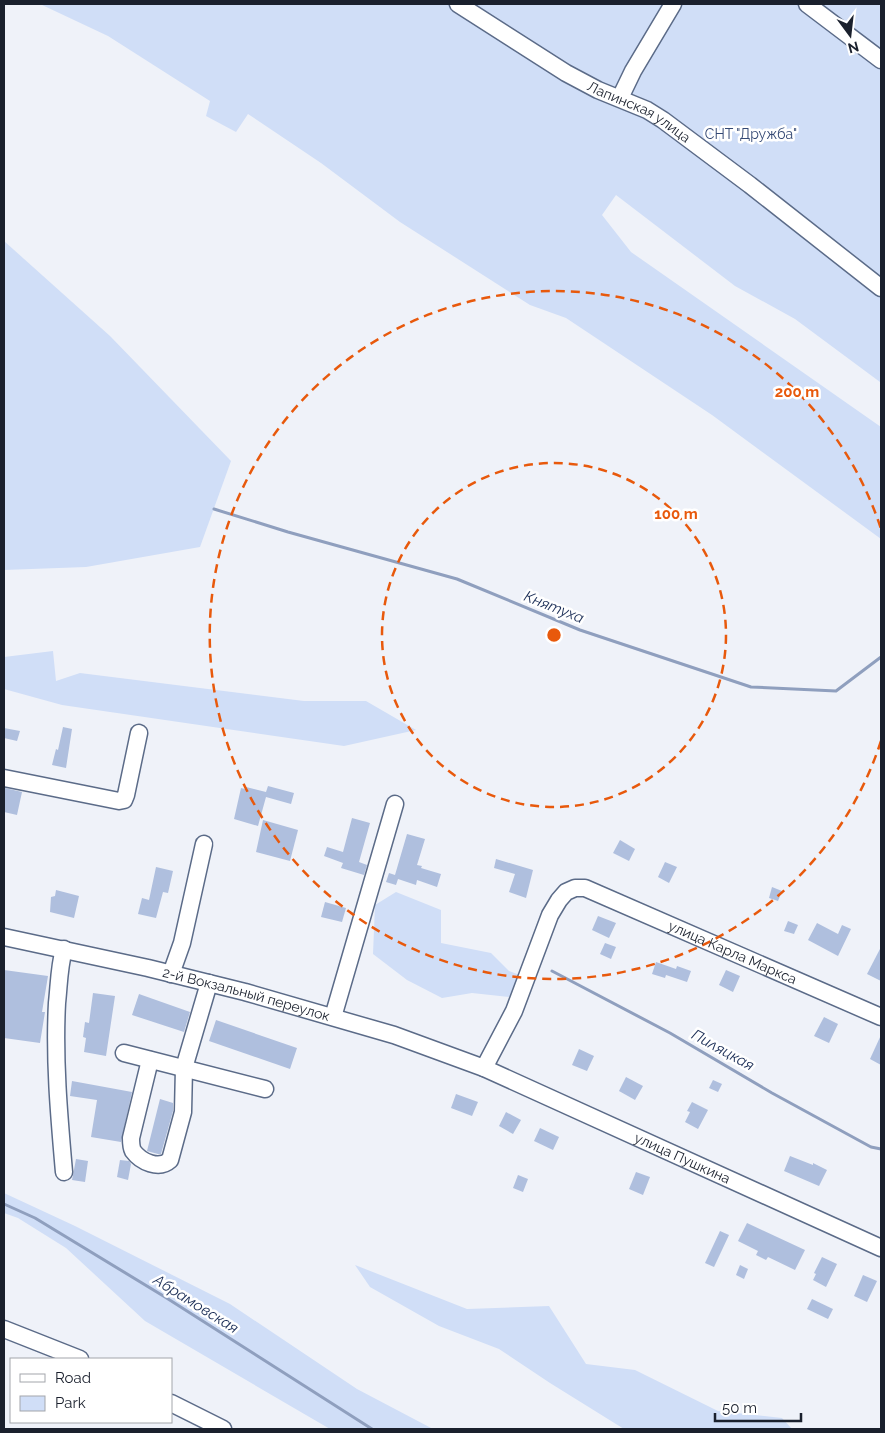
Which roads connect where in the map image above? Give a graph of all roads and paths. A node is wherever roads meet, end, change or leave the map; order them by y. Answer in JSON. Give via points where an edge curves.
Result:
{"nodes":[{"id":1,"x":458,"y":4,"type":"edge"},
{"id":2,"x":673,"y":4,"type":"edge"},
{"id":3,"x":807,"y":4,"type":"edge"},
{"id":4,"x":881,"y":60,"type":"edge"},
{"id":5,"x":620,"y":98,"type":"junction"},
{"id":6,"x":881,"y":288,"type":"edge"},
{"id":7,"x":139,"y":733,"type":"dead end"},
{"id":8,"x":4,"y":778,"type":"edge"},
{"id":9,"x":395,"y":804,"type":"dead end"},
{"id":10,"x":204,"y":844,"type":"dead end"},
{"id":11,"x":4,"y":937,"type":"edge"},
{"id":12,"x":64,"y":949,"type":"junction"},
{"id":13,"x":172,"y":974,"type":"junction"},
{"id":14,"x":209,"y":983,"type":"junction"},
{"id":15,"x":881,"y":1016,"type":"edge"},
{"id":16,"x":332,"y":1017,"type":"junction"},
{"id":17,"x":124,"y":1053,"type":"dead end"},
{"id":18,"x":150,"y":1060,"type":"junction"},
{"id":19,"x":184,"y":1068,"type":"junction"},
{"id":20,"x":484,"y":1068,"type":"junction"},
{"id":21,"x":265,"y":1089,"type":"dead end"},
{"id":22,"x":64,"y":1172,"type":"dead end"},
{"id":23,"x":881,"y":1248,"type":"edge"},
{"id":24,"x":4,"y":1329,"type":"edge"},
{"id":25,"x":77,"y":1358,"type":"edge"},
{"id":26,"x":172,"y":1404,"type":"edge"},
{"id":27,"x":222,"y":1429,"type":"edge"}],
"edges":[{"from":1,"to":5,"type":"street","name":"Лапинская улица","via":[[566,73]]},
{"from":2,"to":5,"type":"street"},
{"from":3,"to":4,"type":"street"},
{"from":5,"to":6,"type":"street","name":"Лапинская улица","via":[[663,120]]},
{"from":7,"to":8,"type":"street","via":[[124,800]]},
{"from":9,"to":16,"type":"street"},
{"from":10,"to":13,"type":"street"},
{"from":11,"to":12,"type":"street","name":"2-й Вокзальный переулок"},
{"from":12,"to":13,"type":"street","name":"2-й Вокзальный переулок"},
{"from":12,"to":22,"type":"street","via":[[55,1046]]},
{"from":13,"to":14,"type":"street","name":"2-й Вокзальный переулок"},
{"from":14,"to":16,"type":"street","name":"2-й Вокзальный переулок"},
{"from":14,"to":19,"type":"street"},
{"from":15,"to":20,"type":"street","name":"улица Карла Маркса","via":[[585,888],[575,888],[566,892],[550,914],[514,1011]]},
{"from":16,"to":20,"type":"street","name":"2-й Вокзальный переулок","via":[[394,1035]]},
{"from":17,"to":18,"type":"street"},
{"from":18,"to":19,"type":"street"},
{"from":18,"to":19,"type":"street","via":[[131,1146],[140,1157],[158,1166],[170,1160],[182,1112]]},
{"from":19,"to":21,"type":"street"},
{"from":20,"to":23,"type":"street","name":"улица Пушкина"},
{"from":24,"to":25,"type":"street"},
{"from":26,"to":27,"type":"street"}]}
